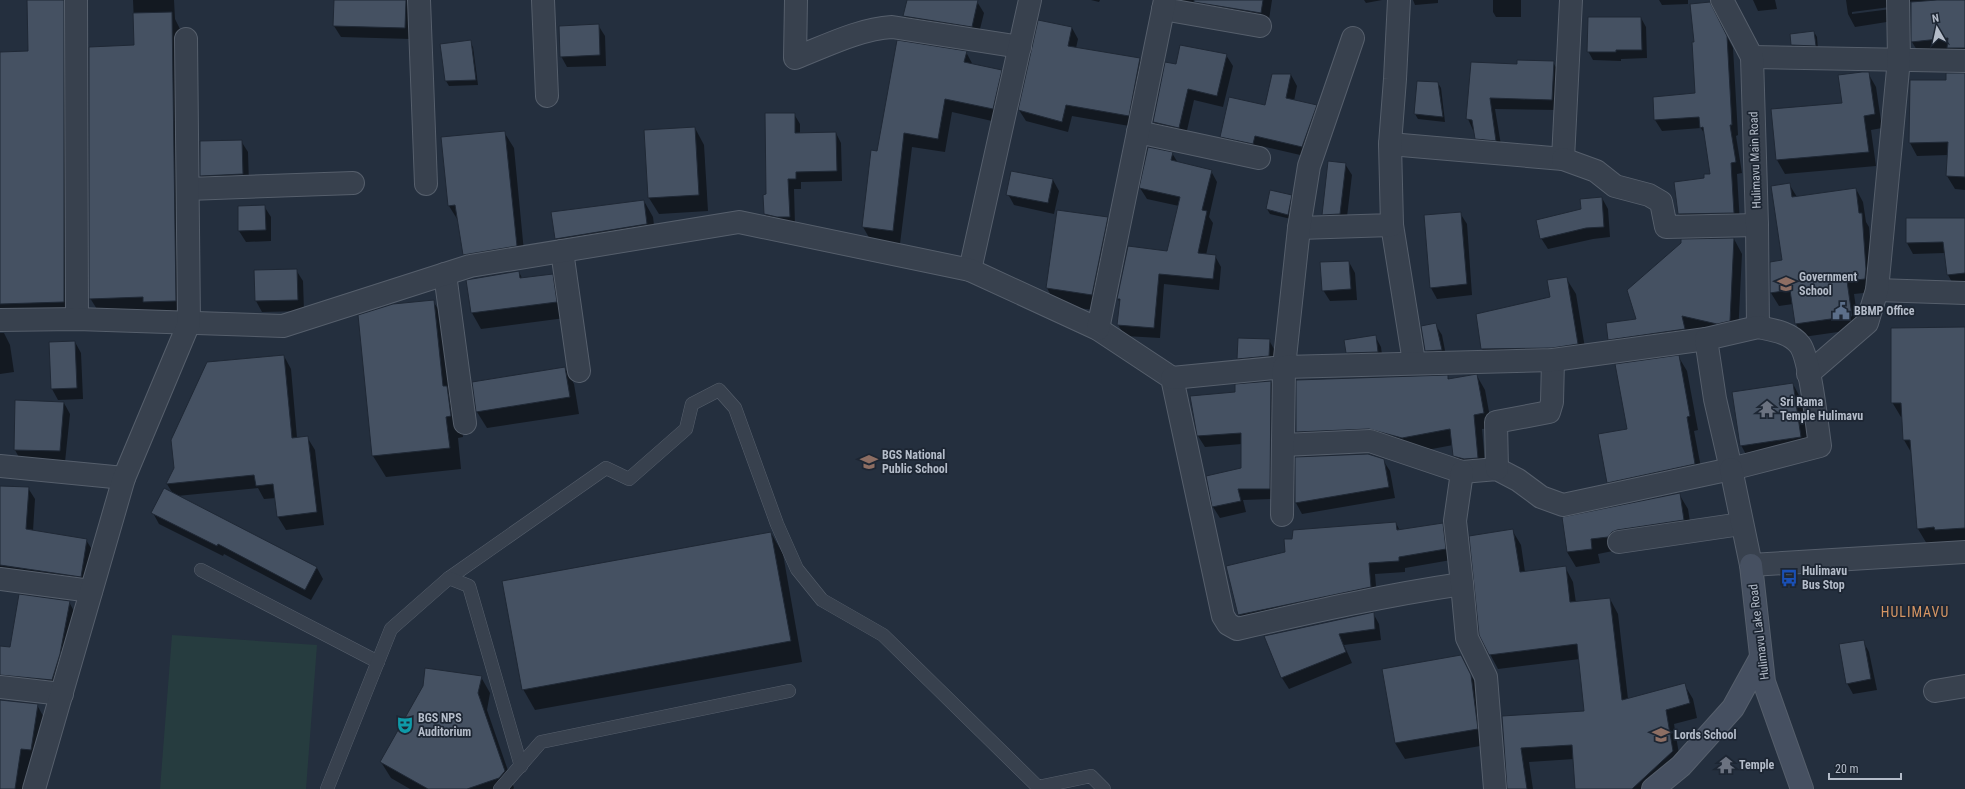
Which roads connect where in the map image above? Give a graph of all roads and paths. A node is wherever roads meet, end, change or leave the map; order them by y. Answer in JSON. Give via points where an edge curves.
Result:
{"nodes":[{"id":1,"x":76,"y":0,"type":"edge"},
{"id":2,"x":418,"y":0,"type":"edge"},
{"id":3,"x":543,"y":0,"type":"edge"},
{"id":4,"x":796,"y":0,"type":"edge"},
{"id":5,"x":1030,"y":0,"type":"edge"},
{"id":6,"x":1399,"y":0,"type":"edge"},
{"id":7,"x":1571,"y":0,"type":"edge"},
{"id":8,"x":1722,"y":0,"type":"edge"},
{"id":9,"x":1898,"y":0,"type":"edge"},
{"id":10,"x":1164,"y":4,"type":"edge"},
{"id":11,"x":1260,"y":26,"type":"dead end"},
{"id":12,"x":1353,"y":38,"type":"dead end"},
{"id":13,"x":186,"y":39,"type":"dead end"},
{"id":14,"x":1020,"y":47,"type":"junction"},
{"id":15,"x":1752,"y":57,"type":"junction"},
{"id":16,"x":1899,"y":59,"type":"junction"},
{"id":17,"x":1965,"y":61,"type":"edge"},
{"id":18,"x":547,"y":96,"type":"dead end"},
{"id":19,"x":1138,"y":132,"type":"junction"},
{"id":20,"x":1390,"y":144,"type":"junction"},
{"id":21,"x":1259,"y":158,"type":"dead end"},
{"id":22,"x":1563,"y":159,"type":"junction"},
{"id":23,"x":353,"y":184,"type":"dead end"},
{"id":24,"x":426,"y":184,"type":"dead end"},
{"id":25,"x":188,"y":189,"type":"junction"},
{"id":26,"x":1392,"y":225,"type":"junction"},
{"id":27,"x":1758,"y":225,"type":"junction"},
{"id":28,"x":1299,"y":228,"type":"junction"},
{"id":29,"x":562,"y":251,"type":"junction"},
{"id":30,"x":970,"y":270,"type":"junction"},
{"id":31,"x":445,"y":274,"type":"junction"},
{"id":32,"x":1877,"y":290,"type":"junction"},
{"id":33,"x":1965,"y":293,"type":"edge"},
{"id":34,"x":77,"y":319,"type":"junction"},
{"id":35,"x":0,"y":320,"type":"edge"},
{"id":36,"x":188,"y":323,"type":"junction"},
{"id":37,"x":1758,"y":327,"type":"junction"},
{"id":38,"x":1098,"y":329,"type":"junction"},
{"id":39,"x":1706,"y":339,"type":"junction"},
{"id":40,"x":1553,"y":360,"type":"junction"},
{"id":41,"x":1414,"y":362,"type":"junction"},
{"id":42,"x":1284,"y":367,"type":"junction"},
{"id":43,"x":579,"y":371,"type":"dead end"},
{"id":44,"x":1808,"y":374,"type":"junction"},
{"id":45,"x":1172,"y":378,"type":"junction"},
{"id":46,"x":465,"y":423,"type":"dead end"},
{"id":47,"x":1282,"y":445,"type":"junction"},
{"id":48,"x":0,"y":466,"type":"edge"},
{"id":49,"x":1497,"y":469,"type":"junction"},
{"id":50,"x":1731,"y":469,"type":"junction"},
{"id":51,"x":1462,"y":472,"type":"junction"},
{"id":52,"x":124,"y":478,"type":"junction"},
{"id":53,"x":1282,"y":515,"type":"dead end"},
{"id":54,"x":1741,"y":524,"type":"junction"},
{"id":55,"x":1619,"y":542,"type":"dead end"},
{"id":56,"x":1965,"y":552,"type":"edge"},
{"id":57,"x":1751,"y":565,"type":"junction"},
{"id":58,"x":201,"y":570,"type":"dead end"},
{"id":59,"x":450,"y":578,"type":"junction"},
{"id":60,"x":0,"y":579,"type":"edge"},
{"id":61,"x":1462,"y":584,"type":"junction"},
{"id":62,"x":91,"y":591,"type":"junction"},
{"id":63,"x":1760,"y":659,"type":"junction"},
{"id":64,"x":378,"y":662,"type":"junction"},
{"id":65,"x":0,"y":686,"type":"edge"},
{"id":66,"x":1965,"y":686,"type":"edge"},
{"id":67,"x":1935,"y":691,"type":"dead end"},
{"id":68,"x":789,"y":692,"type":"dead end"},
{"id":69,"x":62,"y":694,"type":"junction"},
{"id":70,"x":520,"y":766,"type":"junction"},
{"id":71,"x":34,"y":789,"type":"edge"},
{"id":72,"x":327,"y":789,"type":"edge"},
{"id":73,"x":500,"y":789,"type":"edge"},
{"id":74,"x":1104,"y":789,"type":"edge"},
{"id":75,"x":1495,"y":789,"type":"edge"},
{"id":76,"x":1653,"y":789,"type":"edge"},
{"id":77,"x":1802,"y":789,"type":"edge"}],
"edges":[{"from":1,"to":34,"type":"street"},
{"from":2,"to":24,"type":"street"},
{"from":3,"to":18,"type":"street"},
{"from":4,"to":14,"type":"street","via":[[795,58],[862,32],[884,27]]},
{"from":5,"to":14,"type":"street"},
{"from":6,"to":20,"type":"street"},
{"from":7,"to":22,"type":"street"},
{"from":8,"to":15,"type":"street","name":"Hulimavu Main Road"},
{"from":9,"to":16,"type":"street"},
{"from":10,"to":11,"type":"street"},
{"from":10,"to":19,"type":"street"},
{"from":12,"to":28,"type":"street","via":[[1309,166]]},
{"from":13,"to":25,"type":"street"},
{"from":14,"to":30,"type":"street"},
{"from":15,"to":16,"type":"street"},
{"from":15,"to":27,"type":"street","name":"Hulimavu Main Road"},
{"from":16,"to":17,"type":"street"},
{"from":16,"to":32,"type":"street"},
{"from":19,"to":21,"type":"street"},
{"from":19,"to":38,"type":"street"},
{"from":20,"to":22,"type":"street"},
{"from":20,"to":26,"type":"street"},
{"from":22,"to":27,"type":"street","via":[[1596,171],[1615,186],[1649,195],[1661,202],[1666,227]]},
{"from":23,"to":25,"type":"street"},
{"from":25,"to":36,"type":"street"},
{"from":26,"to":28,"type":"street"},
{"from":26,"to":41,"type":"street"},
{"from":27,"to":37,"type":"street","name":"Hulimavu Main Road"},
{"from":28,"to":42,"type":"street"},
{"from":29,"to":30,"type":"street","via":[[739,222]]},
{"from":29,"to":31,"type":"street","via":[[470,266]]},
{"from":29,"to":43,"type":"street"},
{"from":30,"to":38,"type":"street"},
{"from":31,"to":36,"type":"street","via":[[283,326]]},
{"from":31,"to":46,"type":"street"},
{"from":32,"to":33,"type":"street"},
{"from":32,"to":44,"type":"street","via":[[1867,323]]},
{"from":34,"to":35,"type":"street"},
{"from":34,"to":36,"type":"street"},
{"from":36,"to":52,"type":"street"},
{"from":37,"to":39,"type":"street"},
{"from":37,"to":44,"type":"street","via":[[1785,333],[1800,345]]},
{"from":38,"to":45,"type":"street"},
{"from":39,"to":40,"type":"street"},
{"from":39,"to":50,"type":"street","via":[[1715,399]]},
{"from":40,"to":41,"type":"street"},
{"from":40,"to":49,"type":"street","via":[[1552,402],[1549,412],[1496,422]]},
{"from":41,"to":42,"type":"street"},
{"from":42,"to":45,"type":"street"},
{"from":42,"to":47,"type":"street"},
{"from":44,"to":50,"type":"street","via":[[1820,446]]},
{"from":45,"to":61,"type":"street","via":[[1224,616],[1228,624],[1237,629],[1358,602]]},
{"from":47,"to":51,"type":"street","via":[[1370,441]]},
{"from":47,"to":53,"type":"street"},
{"from":48,"to":52,"type":"street"},
{"from":49,"to":50,"type":"street","via":[[1541,497],[1563,505]]},
{"from":49,"to":51,"type":"street"},
{"from":50,"to":54,"type":"street"},
{"from":51,"to":61,"type":"street","via":[[1455,521]]},
{"from":52,"to":62,"type":"street"},
{"from":54,"to":55,"type":"street"},
{"from":54,"to":57,"type":"street"},
{"from":56,"to":57,"type":"street"},
{"from":57,"to":63,"type":"main road","name":"Hulimavu Lake Road"},
{"from":58,"to":64,"type":"lane"},
{"from":59,"to":64,"type":"lane","via":[[391,629]]},
{"from":59,"to":70,"type":"lane","via":[[469,586]]},
{"from":59,"to":74,"type":"lane","via":[[606,468],[629,479],[686,429],[692,404],[719,390],[735,408],[777,524],[797,569],[822,600],[883,635],[1038,787],[1091,776]]},
{"from":60,"to":62,"type":"street"},
{"from":61,"to":75,"type":"street","via":[[1467,638],[1486,677]]},
{"from":62,"to":69,"type":"street"},
{"from":63,"to":76,"type":"main road","via":[[1733,708],[1681,766]]},
{"from":63,"to":77,"type":"main road","name":"Hulimavu Lake Road","via":[[1764,682]]},
{"from":64,"to":72,"type":"lane"},
{"from":65,"to":69,"type":"street"},
{"from":66,"to":67,"type":"street"},
{"from":68,"to":70,"type":"lane","via":[[541,742]]},
{"from":69,"to":71,"type":"street"},
{"from":70,"to":73,"type":"lane"}]}
